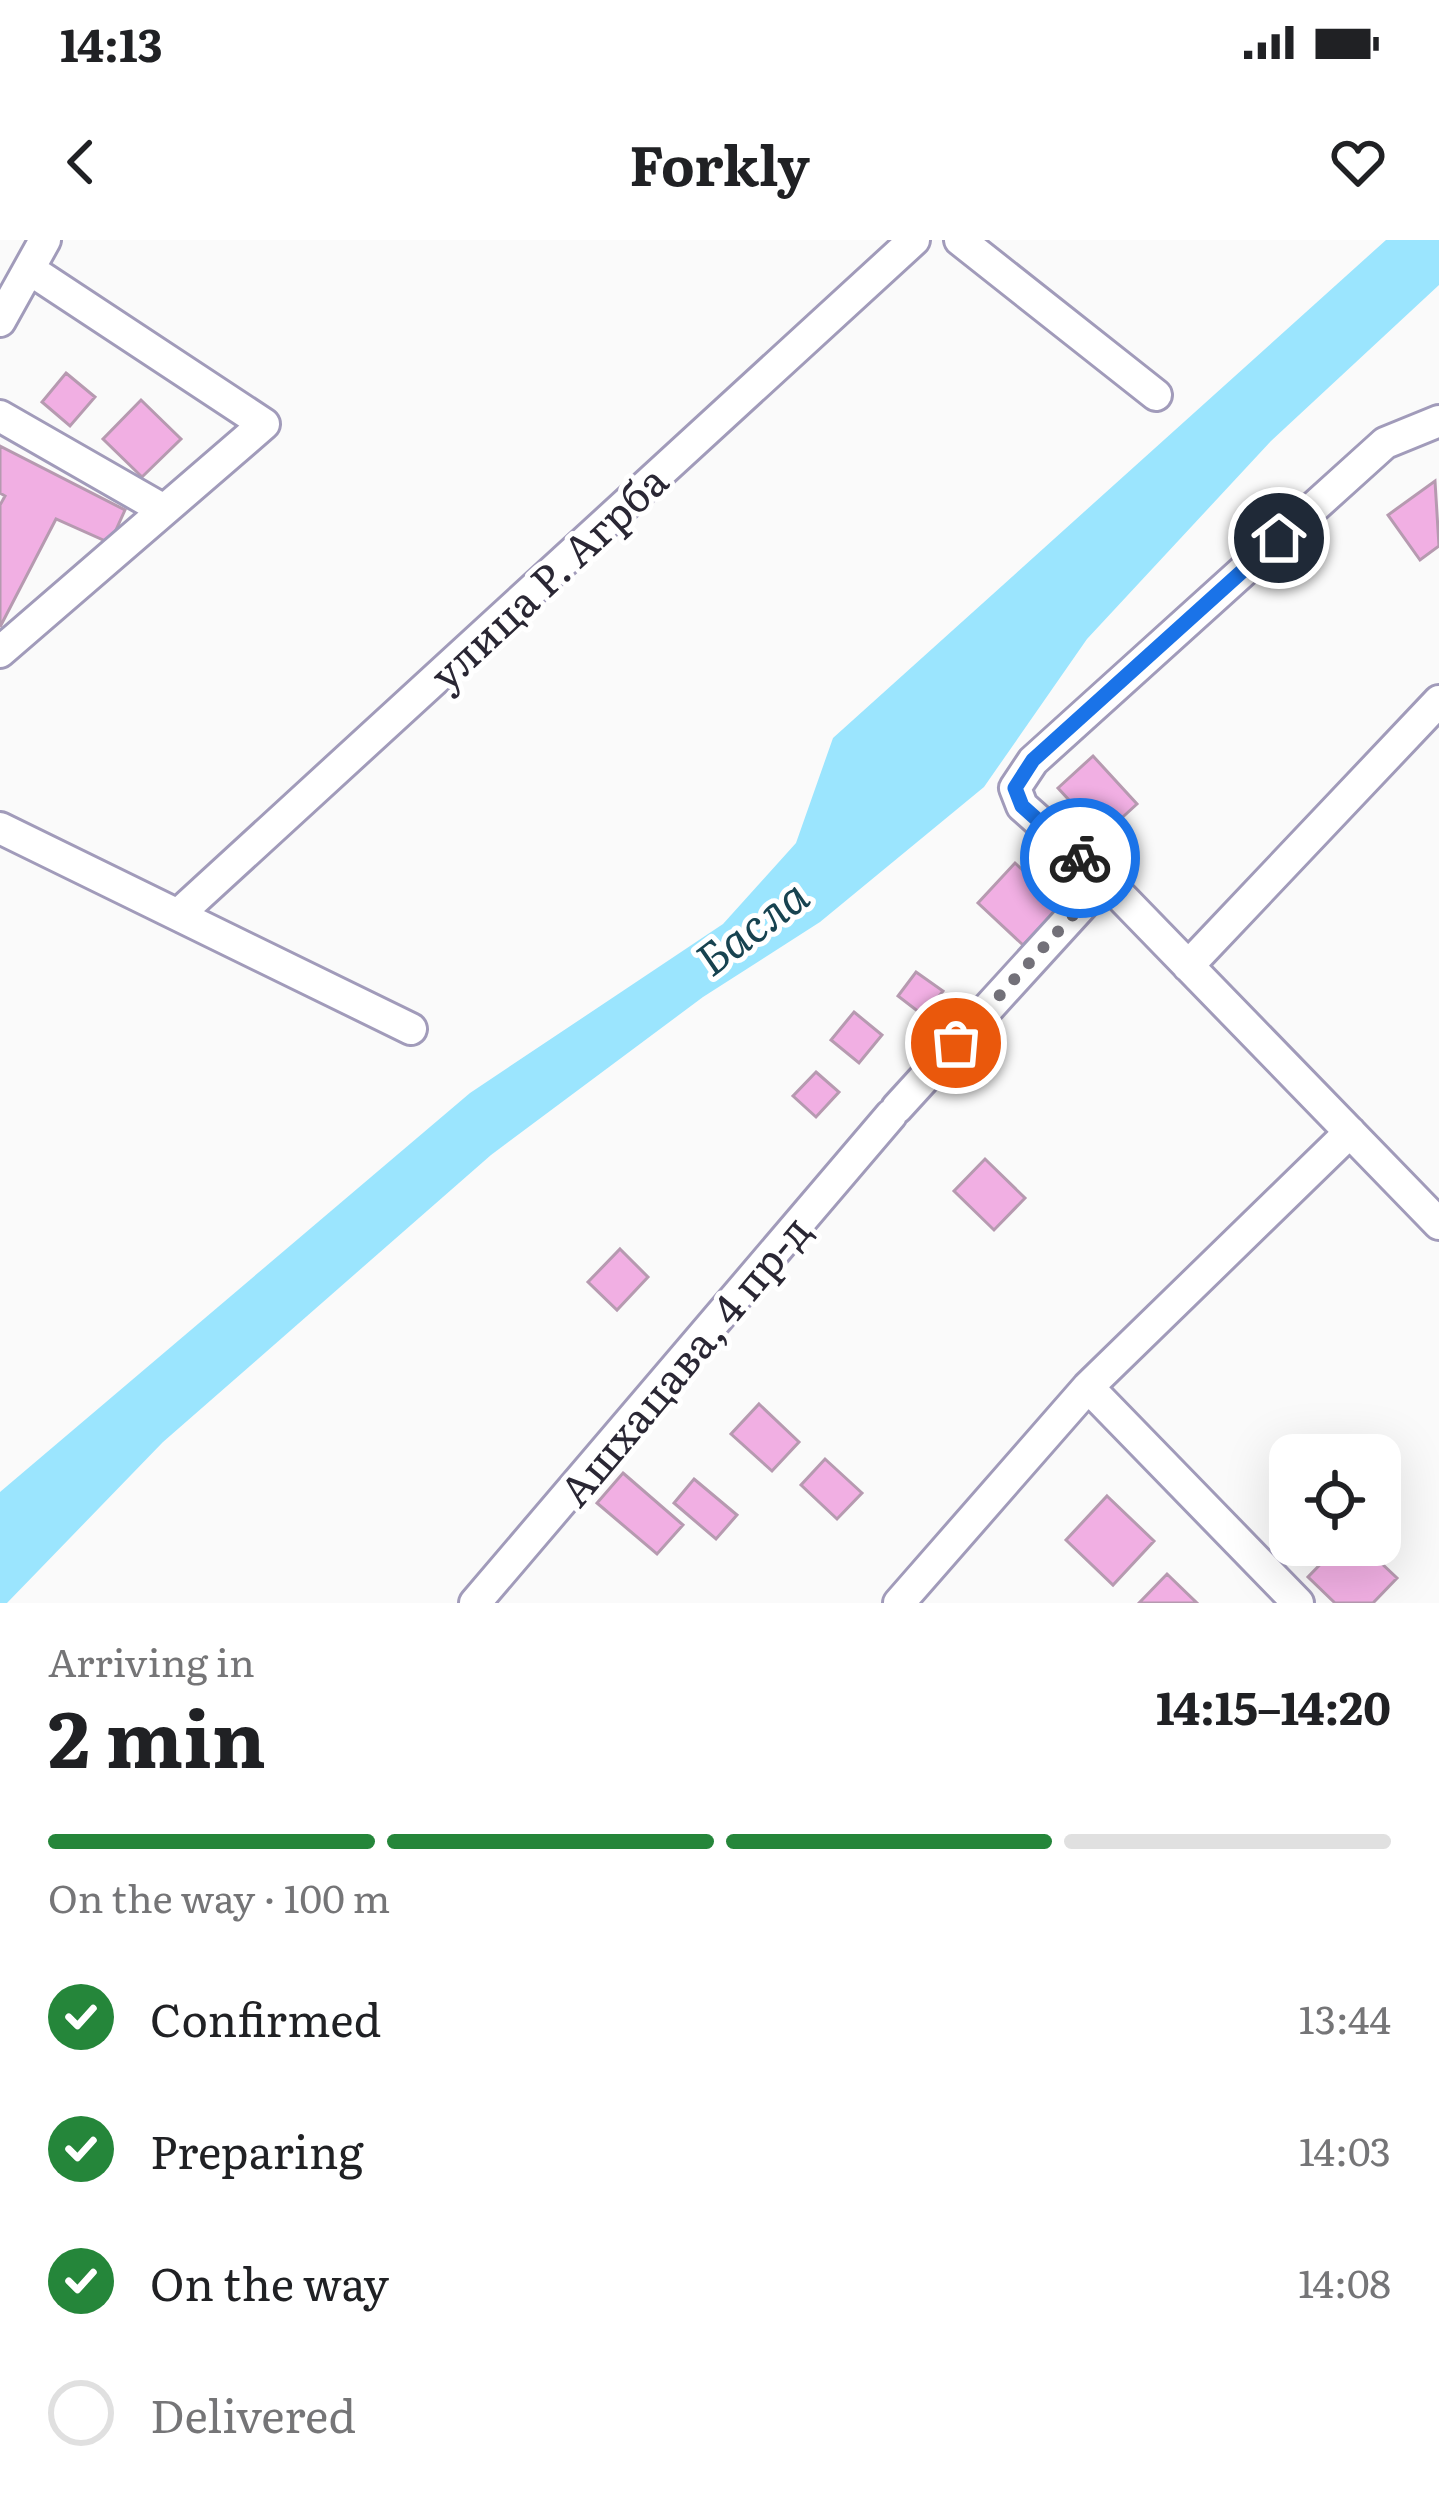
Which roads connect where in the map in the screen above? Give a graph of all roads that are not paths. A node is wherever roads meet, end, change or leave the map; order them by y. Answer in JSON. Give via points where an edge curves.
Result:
{"nodes":[{"id":1,"x":45,"y":240,"type":"edge"},
{"id":2,"x":914,"y":240,"type":"edge"},
{"id":3,"x":960,"y":240,"type":"edge"},
{"id":4,"x":29,"y":269,"type":"junction"},
{"id":5,"x":0,"y":321,"type":"edge"},
{"id":6,"x":1156,"y":395,"type":"dead end"},
{"id":7,"x":0,"y":416,"type":"edge"},
{"id":8,"x":1439,"y":421,"type":"edge"},
{"id":9,"x":164,"y":510,"type":"junction"},
{"id":10,"x":0,"y":652,"type":"edge"},
{"id":11,"x":1439,"y":701,"type":"edge"},
{"id":12,"x":0,"y":828,"type":"edge"},
{"id":13,"x":1105,"y":880,"type":"junction"},
{"id":14,"x":181,"y":912,"type":"junction"},
{"id":15,"x":1187,"y":965,"type":"junction"},
{"id":16,"x":411,"y":1029,"type":"dead end"},
{"id":17,"x":1349,"y":1132,"type":"junction"},
{"id":18,"x":1439,"y":1224,"type":"edge"},
{"id":19,"x":1088,"y":1387,"type":"junction"},
{"id":20,"x":1285,"y":1598,"type":"edge"},
{"id":21,"x":475,"y":1603,"type":"edge"},
{"id":22,"x":899,"y":1603,"type":"edge"}],
"edges":[{"from":1,"to":4,"type":"street"},
{"from":2,"to":14,"type":"street","name":"улица Р. Агрба"},
{"from":3,"to":6,"type":"street"},
{"from":4,"to":5,"type":"street"},
{"from":4,"to":9,"type":"street","via":[[264,424]]},
{"from":7,"to":9,"type":"street"},
{"from":8,"to":13,"type":"street","via":[[1384,443],[1033,760],[1015,788],[1022,806]]},
{"from":9,"to":10,"type":"street"},
{"from":11,"to":15,"type":"street"},
{"from":12,"to":14,"type":"street"},
{"from":13,"to":15,"type":"street"},
{"from":13,"to":21,"type":"street","name":"Ашхацава, 4 пр-д","via":[[894,1111]]},
{"from":14,"to":16,"type":"street"},
{"from":15,"to":17,"type":"street"},
{"from":17,"to":18,"type":"street"},
{"from":17,"to":19,"type":"street"},
{"from":19,"to":20,"type":"street"},
{"from":19,"to":22,"type":"street"}]}
